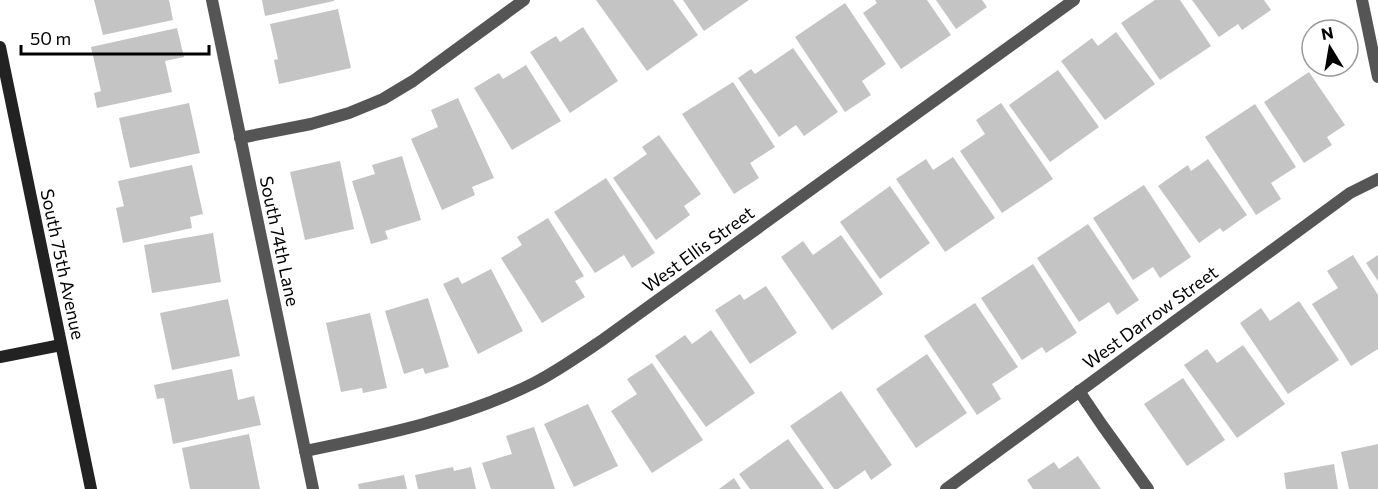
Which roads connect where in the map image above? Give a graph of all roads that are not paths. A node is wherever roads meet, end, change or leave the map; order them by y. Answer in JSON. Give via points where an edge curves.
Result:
{"nodes":[{"id":1,"x":212,"y":0,"type":"edge"},
{"id":2,"x":524,"y":0,"type":"edge"},
{"id":3,"x":1074,"y":0,"type":"edge"},
{"id":4,"x":1362,"y":0,"type":"edge"},
{"id":5,"x":0,"y":47,"type":"edge"},
{"id":6,"x":1378,"y":77,"type":"edge"},
{"id":7,"x":240,"y":138,"type":"junction"},
{"id":8,"x":1378,"y":179,"type":"edge"},
{"id":9,"x":60,"y":345,"type":"junction"},
{"id":10,"x":0,"y":357,"type":"edge"},
{"id":11,"x":1079,"y":391,"type":"junction"},
{"id":12,"x":305,"y":451,"type":"junction"},
{"id":13,"x":91,"y":489,"type":"edge"},
{"id":14,"x":313,"y":489,"type":"edge"},
{"id":15,"x":946,"y":489,"type":"edge"},
{"id":16,"x":1148,"y":489,"type":"edge"}],
"edges":[{"from":1,"to":7,"type":"street","name":"South 74th Lane"},
{"from":2,"to":7,"type":"street","via":[[382,99],[312,124]]},
{"from":3,"to":12,"type":"street","name":"West Ellis Street","via":[[601,341],[536,383],[438,420]]},
{"from":4,"to":6,"type":"street"},
{"from":5,"to":9,"type":"main road","name":"South 75th Avenue"},
{"from":7,"to":12,"type":"street","name":"South 74th Lane"},
{"from":8,"to":11,"type":"street","name":"West Darrow Street","via":[[1350,193]]},
{"from":9,"to":10,"type":"main road"},
{"from":9,"to":13,"type":"main road","name":"South 75th Avenue"},
{"from":11,"to":15,"type":"street","name":"West Darrow Street"},
{"from":11,"to":16,"type":"street"},
{"from":12,"to":14,"type":"street","name":"South 74th Lane"}]}
